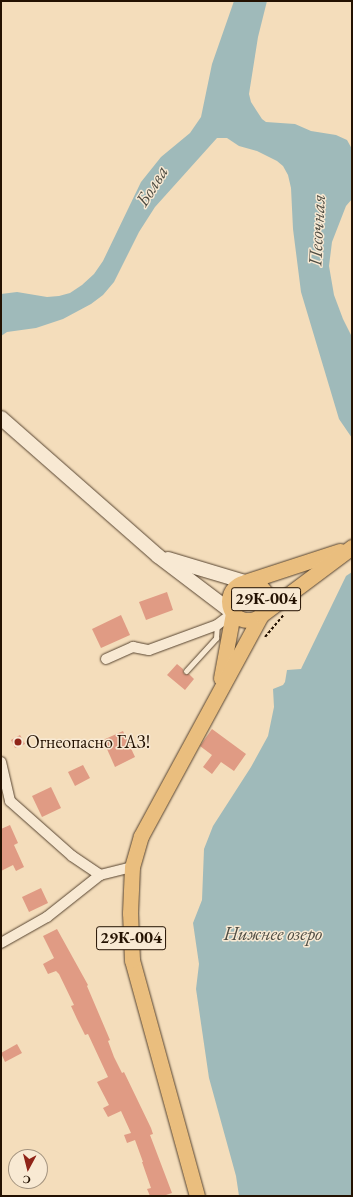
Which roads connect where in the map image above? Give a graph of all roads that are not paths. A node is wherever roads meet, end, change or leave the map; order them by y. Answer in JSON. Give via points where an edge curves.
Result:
{"nodes":[{"id":1,"x":1,"y":418,"type":"edge"},
{"id":2,"x":352,"y":547,"type":"edge"},
{"id":3,"x":158,"y":556,"type":"junction"},
{"id":4,"x":245,"y":582,"type":"junction"},
{"id":5,"x":233,"y":613,"type":"junction"},
{"id":6,"x":261,"y":615,"type":"junction"},
{"id":7,"x":217,"y":625,"type":"junction"},
{"id":8,"x":106,"y":659,"type":"dead end"},
{"id":9,"x":186,"y":671,"type":"dead end"},
{"id":10,"x":218,"y":693,"type":"junction"},
{"id":11,"x":1,"y":762,"type":"edge"},
{"id":12,"x":132,"y":867,"type":"junction"},
{"id":13,"x":100,"y":874,"type":"junction"},
{"id":14,"x":1,"y":943,"type":"edge"},
{"id":15,"x":198,"y":1196,"type":"edge"}],
"edges":[{"from":1,"to":3,"type":"main road"},
{"from":2,"to":4,"type":"main road","number":"29К-004"},
{"from":2,"to":6,"type":"main road"},
{"from":3,"to":4,"type":"main road"},
{"from":3,"to":5,"type":"main road"},
{"from":4,"to":5,"type":"main road","number":"29К-004","via":[[235,587],[229,597]]},
{"from":4,"to":6,"type":"main road","number":"29К-004","via":[[257,584],[265,593],[266,604]]},
{"from":5,"to":6,"type":"main road","number":"29К-004","via":[[250,620]]},
{"from":5,"to":7,"type":"street"},
{"from":5,"to":10,"type":"main road","number":"29К-004"},
{"from":6,"to":10,"type":"main road"},
{"from":7,"to":8,"type":"street","via":[[149,650],[133,647]]},
{"from":7,"to":9,"type":"lane","via":[[216,638]]},
{"from":10,"to":12,"type":"main road","number":"29К-004","via":[[141,836]]},
{"from":11,"to":13,"type":"street","via":[[10,801],[72,856]]},
{"from":12,"to":13,"type":"street"},
{"from":12,"to":15,"type":"main road","number":"29К-004","via":[[132,960]]},
{"from":13,"to":14,"type":"street","via":[[47,916]]}]}
